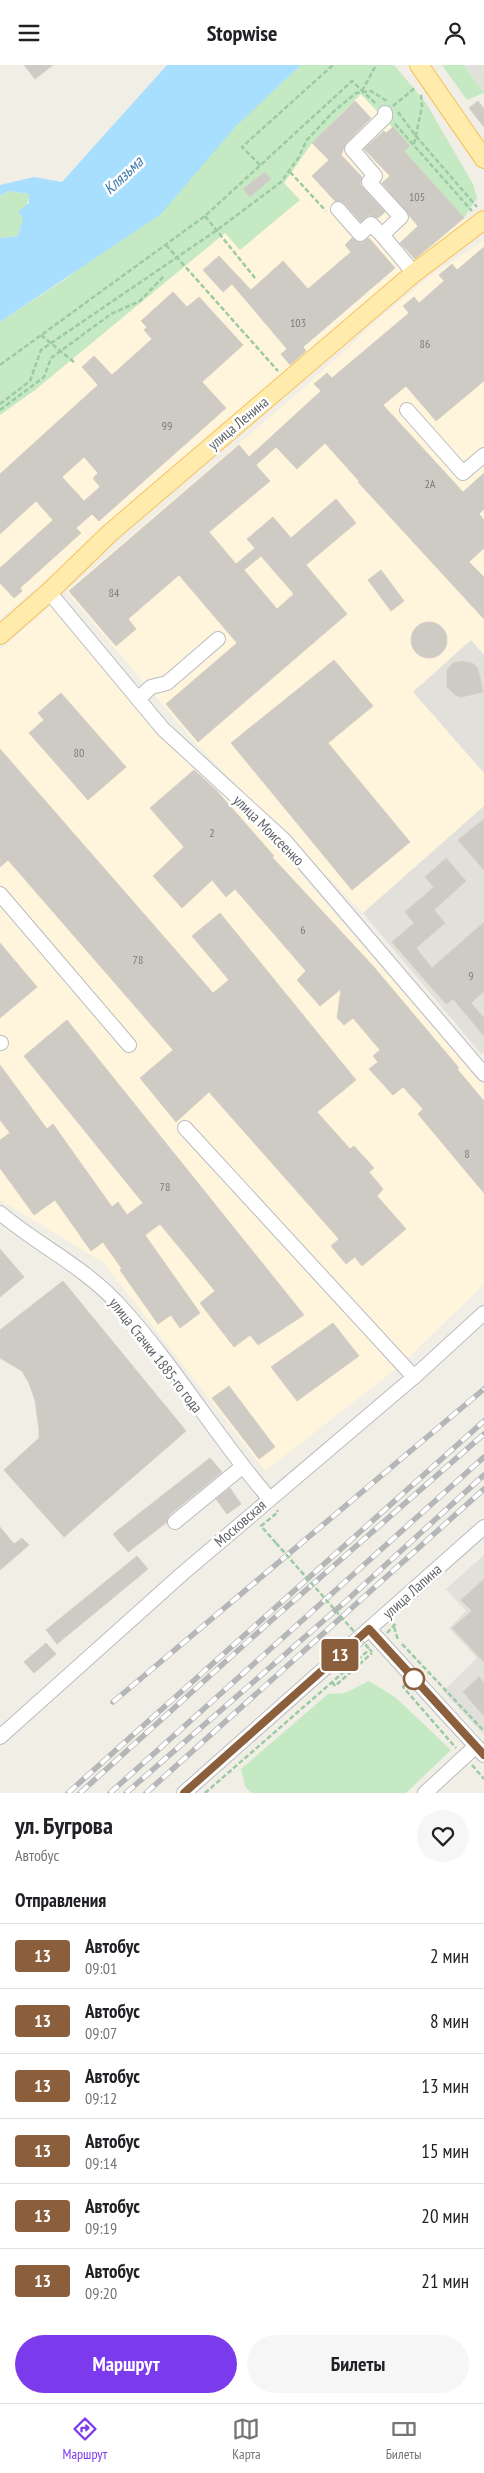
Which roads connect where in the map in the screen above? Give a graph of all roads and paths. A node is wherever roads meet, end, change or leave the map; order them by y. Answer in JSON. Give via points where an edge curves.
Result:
{"nodes":[{"id":1,"x":333,"y":65,"type":"edge"},
{"id":2,"x":376,"y":65,"type":"edge"},
{"id":3,"x":419,"y":65,"type":"edge"},
{"id":4,"x":362,"y":91,"type":"junction"},
{"id":5,"x":389,"y":110,"type":"junction"},
{"id":6,"x":415,"y":135,"type":"junction"},
{"id":7,"x":414,"y":144,"type":"junction"},
{"id":8,"x":484,"y":159,"type":"edge"},
{"id":9,"x":260,"y":165,"type":"junction"},
{"id":10,"x":290,"y":172,"type":"junction"},
{"id":11,"x":334,"y":213,"type":"joint"},
{"id":12,"x":204,"y":216,"type":"junction"},
{"id":13,"x":478,"y":218,"type":"edge"},
{"id":14,"x":216,"y":230,"type":"junction"},
{"id":15,"x":382,"y":235,"type":"junction"},
{"id":16,"x":166,"y":245,"type":"junction"},
{"id":17,"x":177,"y":258,"type":"junction"},
{"id":18,"x":414,"y":273,"type":"junction"},
{"id":19,"x":164,"y":275,"type":"dead end"},
{"id":20,"x":255,"y":278,"type":"dead end"},
{"id":21,"x":41,"y":335,"type":"junction"},
{"id":22,"x":51,"y":343,"type":"junction"},
{"id":23,"x":61,"y":351,"type":"junction"},
{"id":24,"x":74,"y":362,"type":"dead end"},
{"id":25,"x":0,"y":365,"type":"edge"},
{"id":26,"x":282,"y":376,"type":"dead end"},
{"id":27,"x":0,"y":404,"type":"edge"},
{"id":28,"x":0,"y":410,"type":"edge"},
{"id":29,"x":408,"y":411,"type":"dead end"},
{"id":30,"x":484,"y":455,"type":"edge"},
{"id":31,"x":49,"y":592,"type":"junction"},
{"id":32,"x":0,"y":635,"type":"edge"},
{"id":33,"x":218,"y":639,"type":"dead end"},
{"id":34,"x":138,"y":699,"type":"junction"},
{"id":35,"x":0,"y":893,"type":"edge"},
{"id":36,"x":129,"y":1045,"type":"dead end"},
{"id":37,"x":484,"y":1074,"type":"edge"},
{"id":38,"x":185,"y":1128,"type":"dead end"},
{"id":39,"x":0,"y":1213,"type":"edge"},
{"id":40,"x":484,"y":1313,"type":"edge"},
{"id":41,"x":414,"y":1377,"type":"junction"},
{"id":42,"x":242,"y":1467,"type":"junction"},
{"id":43,"x":267,"y":1500,"type":"junction"},
{"id":44,"x":175,"y":1522,"type":"dead end"},
{"id":45,"x":484,"y":1527,"type":"edge"},
{"id":46,"x":403,"y":1616,"type":"dead end"},
{"id":47,"x":394,"y":1627,"type":"junction"},
{"id":48,"x":369,"y":1629,"type":"junction"},
{"id":49,"x":376,"y":1647,"type":"junction"},
{"id":50,"x":332,"y":1682,"type":"junction"},
{"id":51,"x":484,"y":1731,"type":"edge"},
{"id":52,"x":0,"y":1737,"type":"edge"},
{"id":53,"x":480,"y":1751,"type":"edge"},
{"id":54,"x":184,"y":1793,"type":"edge"},
{"id":55,"x":205,"y":1793,"type":"edge"},
{"id":56,"x":425,"y":1793,"type":"edge"}],
"edges":[{"from":1,"to":9,"type":"path","via":[[242,147]]},
{"from":2,"to":4,"type":"path"},
{"from":3,"to":8,"type":"main road"},
{"from":4,"to":5,"type":"path"},
{"from":4,"to":5,"type":"path","via":[[379,94]]},
{"from":4,"to":9,"type":"path","via":[[352,81]]},
{"from":4,"to":10,"type":"path","via":[[333,112],[306,141]]},
{"from":5,"to":6,"type":"path"},
{"from":5,"to":6,"type":"path","via":[[418,86],[422,106]]},
{"from":5,"to":7,"type":"path"},
{"from":5,"to":15,"type":"street","via":[[352,149],[375,176],[369,181],[401,217]]},
{"from":6,"to":7,"type":"path"},
{"from":6,"to":13,"type":"path","via":[[479,209]]},
{"from":7,"to":13,"type":"path"},
{"from":9,"to":12,"type":"path"},
{"from":10,"to":11,"type":"path"},
{"from":10,"to":14,"type":"path"},
{"from":11,"to":15,"type":"street","via":[[360,234],[371,223]]},
{"from":12,"to":14,"type":"path"},
{"from":12,"to":16,"type":"path"},
{"from":13,"to":18,"type":"main road","name":"улица Ленина"},
{"from":14,"to":17,"type":"path"},
{"from":14,"to":20,"type":"path"},
{"from":15,"to":18,"type":"street"},
{"from":16,"to":17,"type":"path"},
{"from":16,"to":21,"type":"path"},
{"from":17,"to":22,"type":"path"},
{"from":17,"to":26,"type":"path"},
{"from":18,"to":31,"type":"main road","name":"улица Ленина","via":[[110,533]]},
{"from":19,"to":23,"type":"path","via":[[140,301],[111,314]]},
{"from":21,"to":22,"type":"path"},
{"from":21,"to":25,"type":"path"},
{"from":22,"to":23,"type":"path"},
{"from":22,"to":27,"type":"path","via":[[41,350],[30,381]]},
{"from":23,"to":24,"type":"path"},
{"from":23,"to":28,"type":"path","via":[[51,358],[44,377]]},
{"from":29,"to":30,"type":"street","via":[[463,473]]},
{"from":31,"to":32,"type":"main road","name":"улица Ленина"},
{"from":31,"to":34,"type":"street","name":"улица Моисеенко"},
{"from":33,"to":34,"type":"street","via":[[167,683],[151,687]]},
{"from":34,"to":37,"type":"street","name":"улица Моисеенко","via":[[163,729],[285,841]]},
{"from":35,"to":36,"type":"street"},
{"from":38,"to":41,"type":"street"},
{"from":39,"to":42,"type":"street","name":"улица Стачки 1885-го года","via":[[86,1273],[120,1305]]},
{"from":40,"to":41,"type":"street","name":"Московская"},
{"from":41,"to":43,"type":"street","name":"Московская"},
{"from":42,"to":43,"type":"street","name":"улица Стачки 1885-го года"},
{"from":42,"to":44,"type":"street"},
{"from":43,"to":49,"type":"path","bridge":true,"via":[[278,1512],[262,1526]]},
{"from":43,"to":52,"type":"street","name":"Московская"},
{"from":45,"to":48,"type":"street","name":"улица Лапина"},
{"from":46,"to":47,"type":"path"},
{"from":47,"to":49,"type":"path"},
{"from":47,"to":51,"type":"path","via":[[398,1641]]},
{"from":48,"to":49,"type":"street"},
{"from":48,"to":54,"type":"street","name":"улица Лапина"},
{"from":49,"to":50,"type":"path"},
{"from":49,"to":50,"type":"path","via":[[335,1686]]},
{"from":49,"to":53,"type":"street"},
{"from":50,"to":55,"type":"path"},
{"from":53,"to":56,"type":"street"}]}
